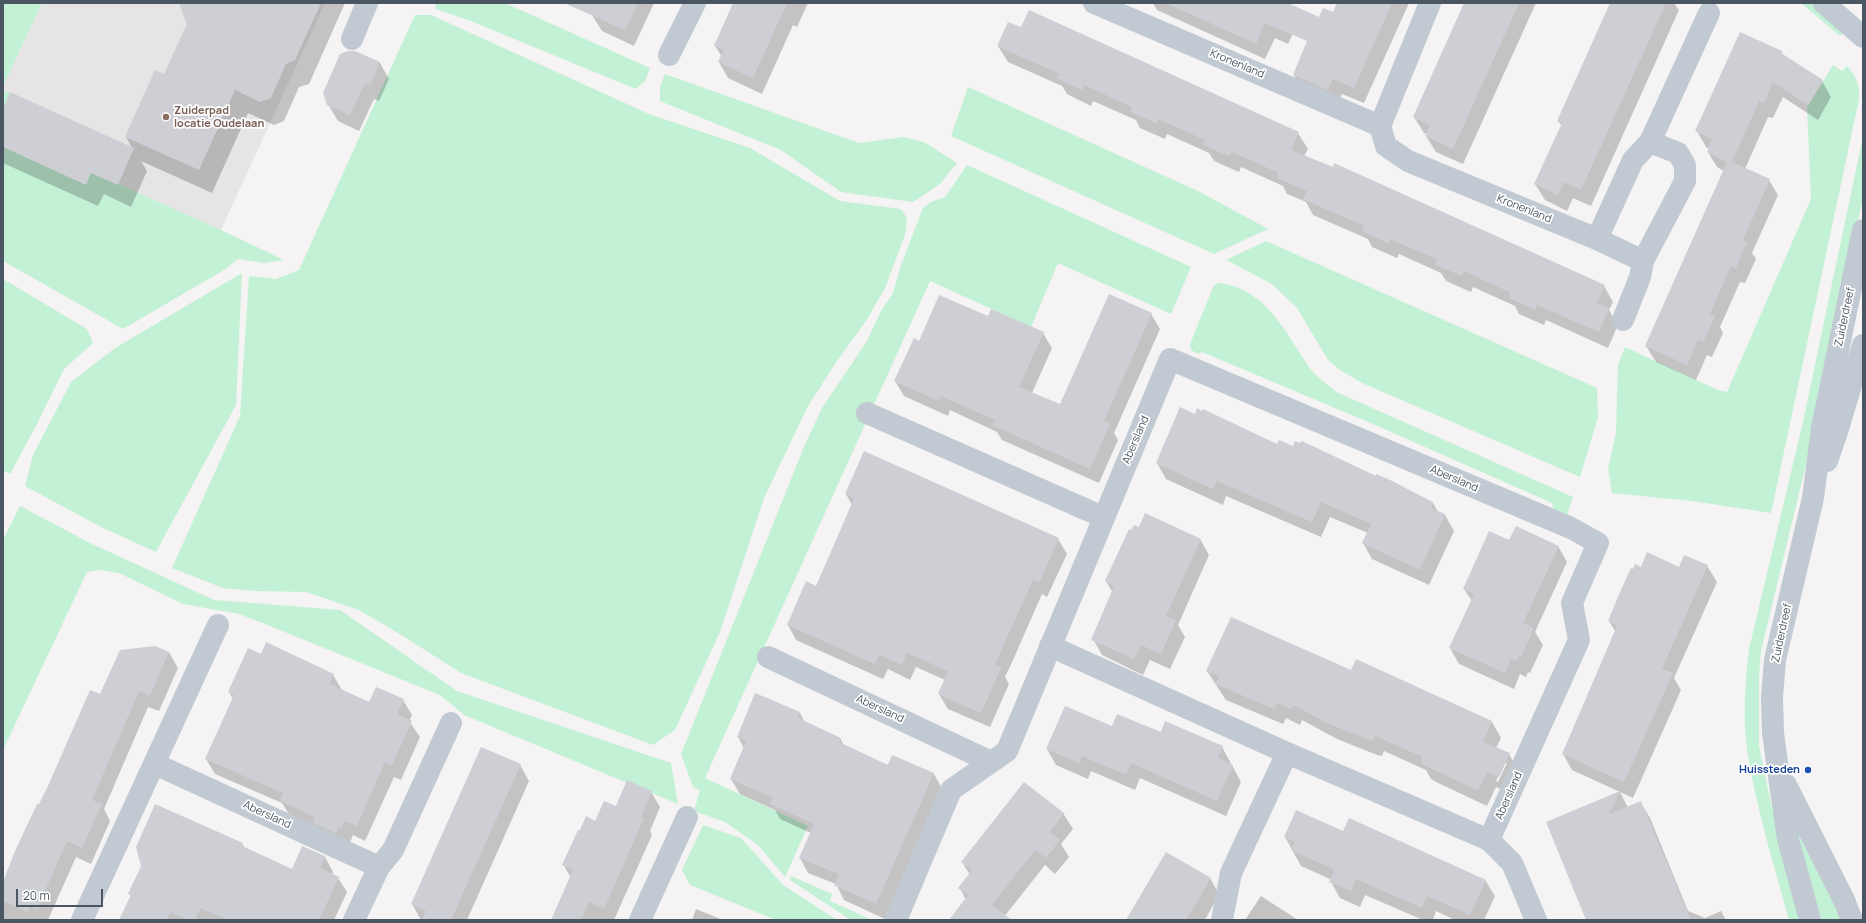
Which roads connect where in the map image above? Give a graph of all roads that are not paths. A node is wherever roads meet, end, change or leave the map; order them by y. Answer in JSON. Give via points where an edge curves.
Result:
{"nodes":[{"id":1,"x":367,"y":3,"type":"edge"},
{"id":2,"x":695,"y":3,"type":"edge"},
{"id":3,"x":1094,"y":3,"type":"edge"},
{"id":4,"x":1430,"y":3,"type":"edge"},
{"id":5,"x":1824,"y":3,"type":"edge"},
{"id":6,"x":1709,"y":13,"type":"dead end"},
{"id":7,"x":1863,"y":37,"type":"edge"},
{"id":8,"x":352,"y":39,"type":"dead end"},
{"id":9,"x":669,"y":55,"type":"dead end"},
{"id":10,"x":1380,"y":126,"type":"junction"},
{"id":11,"x":1650,"y":142,"type":"junction"},
{"id":12,"x":1863,"y":230,"type":"edge"},
{"id":13,"x":1597,"y":239,"type":"junction"},
{"id":14,"x":1643,"y":261,"type":"junction"},
{"id":15,"x":1622,"y":320,"type":"dead end"},
{"id":16,"x":1863,"y":344,"type":"edge"},
{"id":17,"x":867,"y":413,"type":"dead end"},
{"id":18,"x":1813,"y":498,"type":"junction"},
{"id":19,"x":1103,"y":517,"type":"junction"},
{"id":20,"x":218,"y":625,"type":"dead end"},
{"id":21,"x":1050,"y":646,"type":"junction"},
{"id":22,"x":768,"y":657,"type":"dead end"},
{"id":23,"x":451,"y":723,"type":"dead end"},
{"id":24,"x":1287,"y":753,"type":"junction"},
{"id":25,"x":992,"y":762,"type":"junction"},
{"id":26,"x":155,"y":764,"type":"junction"},
{"id":27,"x":1778,"y":770,"type":"junction"},
{"id":28,"x":686,"y":817,"type":"dead end"},
{"id":29,"x":1489,"y":840,"type":"junction"},
{"id":30,"x":379,"y":866,"type":"junction"},
{"id":31,"x":82,"y":920,"type":"edge"},
{"id":32,"x":354,"y":920,"type":"edge"},
{"id":33,"x":640,"y":920,"type":"edge"},
{"id":34,"x":896,"y":920,"type":"edge"},
{"id":35,"x":1222,"y":920,"type":"edge"},
{"id":36,"x":1536,"y":920,"type":"edge"},
{"id":37,"x":1810,"y":920,"type":"edge"},
{"id":38,"x":1852,"y":920,"type":"edge"}],
"edges":[{"from":1,"to":8,"type":"street"},
{"from":2,"to":9,"type":"street"},
{"from":3,"to":10,"type":"street","name":"Kronenland"},
{"from":4,"to":10,"type":"street"},
{"from":5,"to":7,"type":"street"},
{"from":6,"to":11,"type":"street"},
{"from":10,"to":13,"type":"street","name":"Kronenland","via":[[1386,146],[1408,161]]},
{"from":11,"to":13,"type":"street","via":[[1633,160]]},
{"from":11,"to":14,"type":"street","via":[[1678,153],[1685,165],[1685,181]]},
{"from":12,"to":18,"type":"street","name":"Zuiderdreef","via":[[1822,428]]},
{"from":13,"to":14,"type":"street","name":"Kronenland"},
{"from":14,"to":15,"type":"street","via":[[1640,276]]},
{"from":16,"to":18,"type":"street","name":"Zuiderdreef","via":[[1838,432]]},
{"from":17,"to":19,"type":"street"},
{"from":18,"to":27,"type":"street","name":"Zuiderdreef","via":[[1775,660],[1772,697]]},
{"from":19,"to":21,"type":"street","name":"Abersland"},
{"from":19,"to":29,"type":"street","name":"Abersland","via":[[1170,359],[1571,528],[1598,543],[1572,604],[1579,640]]},
{"from":20,"to":26,"type":"street"},
{"from":21,"to":24,"type":"street"},
{"from":21,"to":25,"type":"street","name":"Abersland","via":[[1007,751]]},
{"from":22,"to":25,"type":"street","name":"Abersland"},
{"from":23,"to":30,"type":"street","via":[[393,850]]},
{"from":24,"to":29,"type":"street"},
{"from":24,"to":35,"type":"street","via":[[1231,873]]},
{"from":25,"to":34,"type":"street","name":"Abersland","via":[[951,790]]},
{"from":26,"to":30,"type":"street","name":"Abersland"},
{"from":26,"to":31,"type":"street"},
{"from":27,"to":37,"type":"street","name":"Zuiderdreef","via":[[1788,839]]},
{"from":27,"to":38,"type":"street","name":"Zuiderdreef"},
{"from":28,"to":33,"type":"street"},
{"from":29,"to":36,"type":"street","via":[[1512,863]]},
{"from":30,"to":32,"type":"street"}]}
